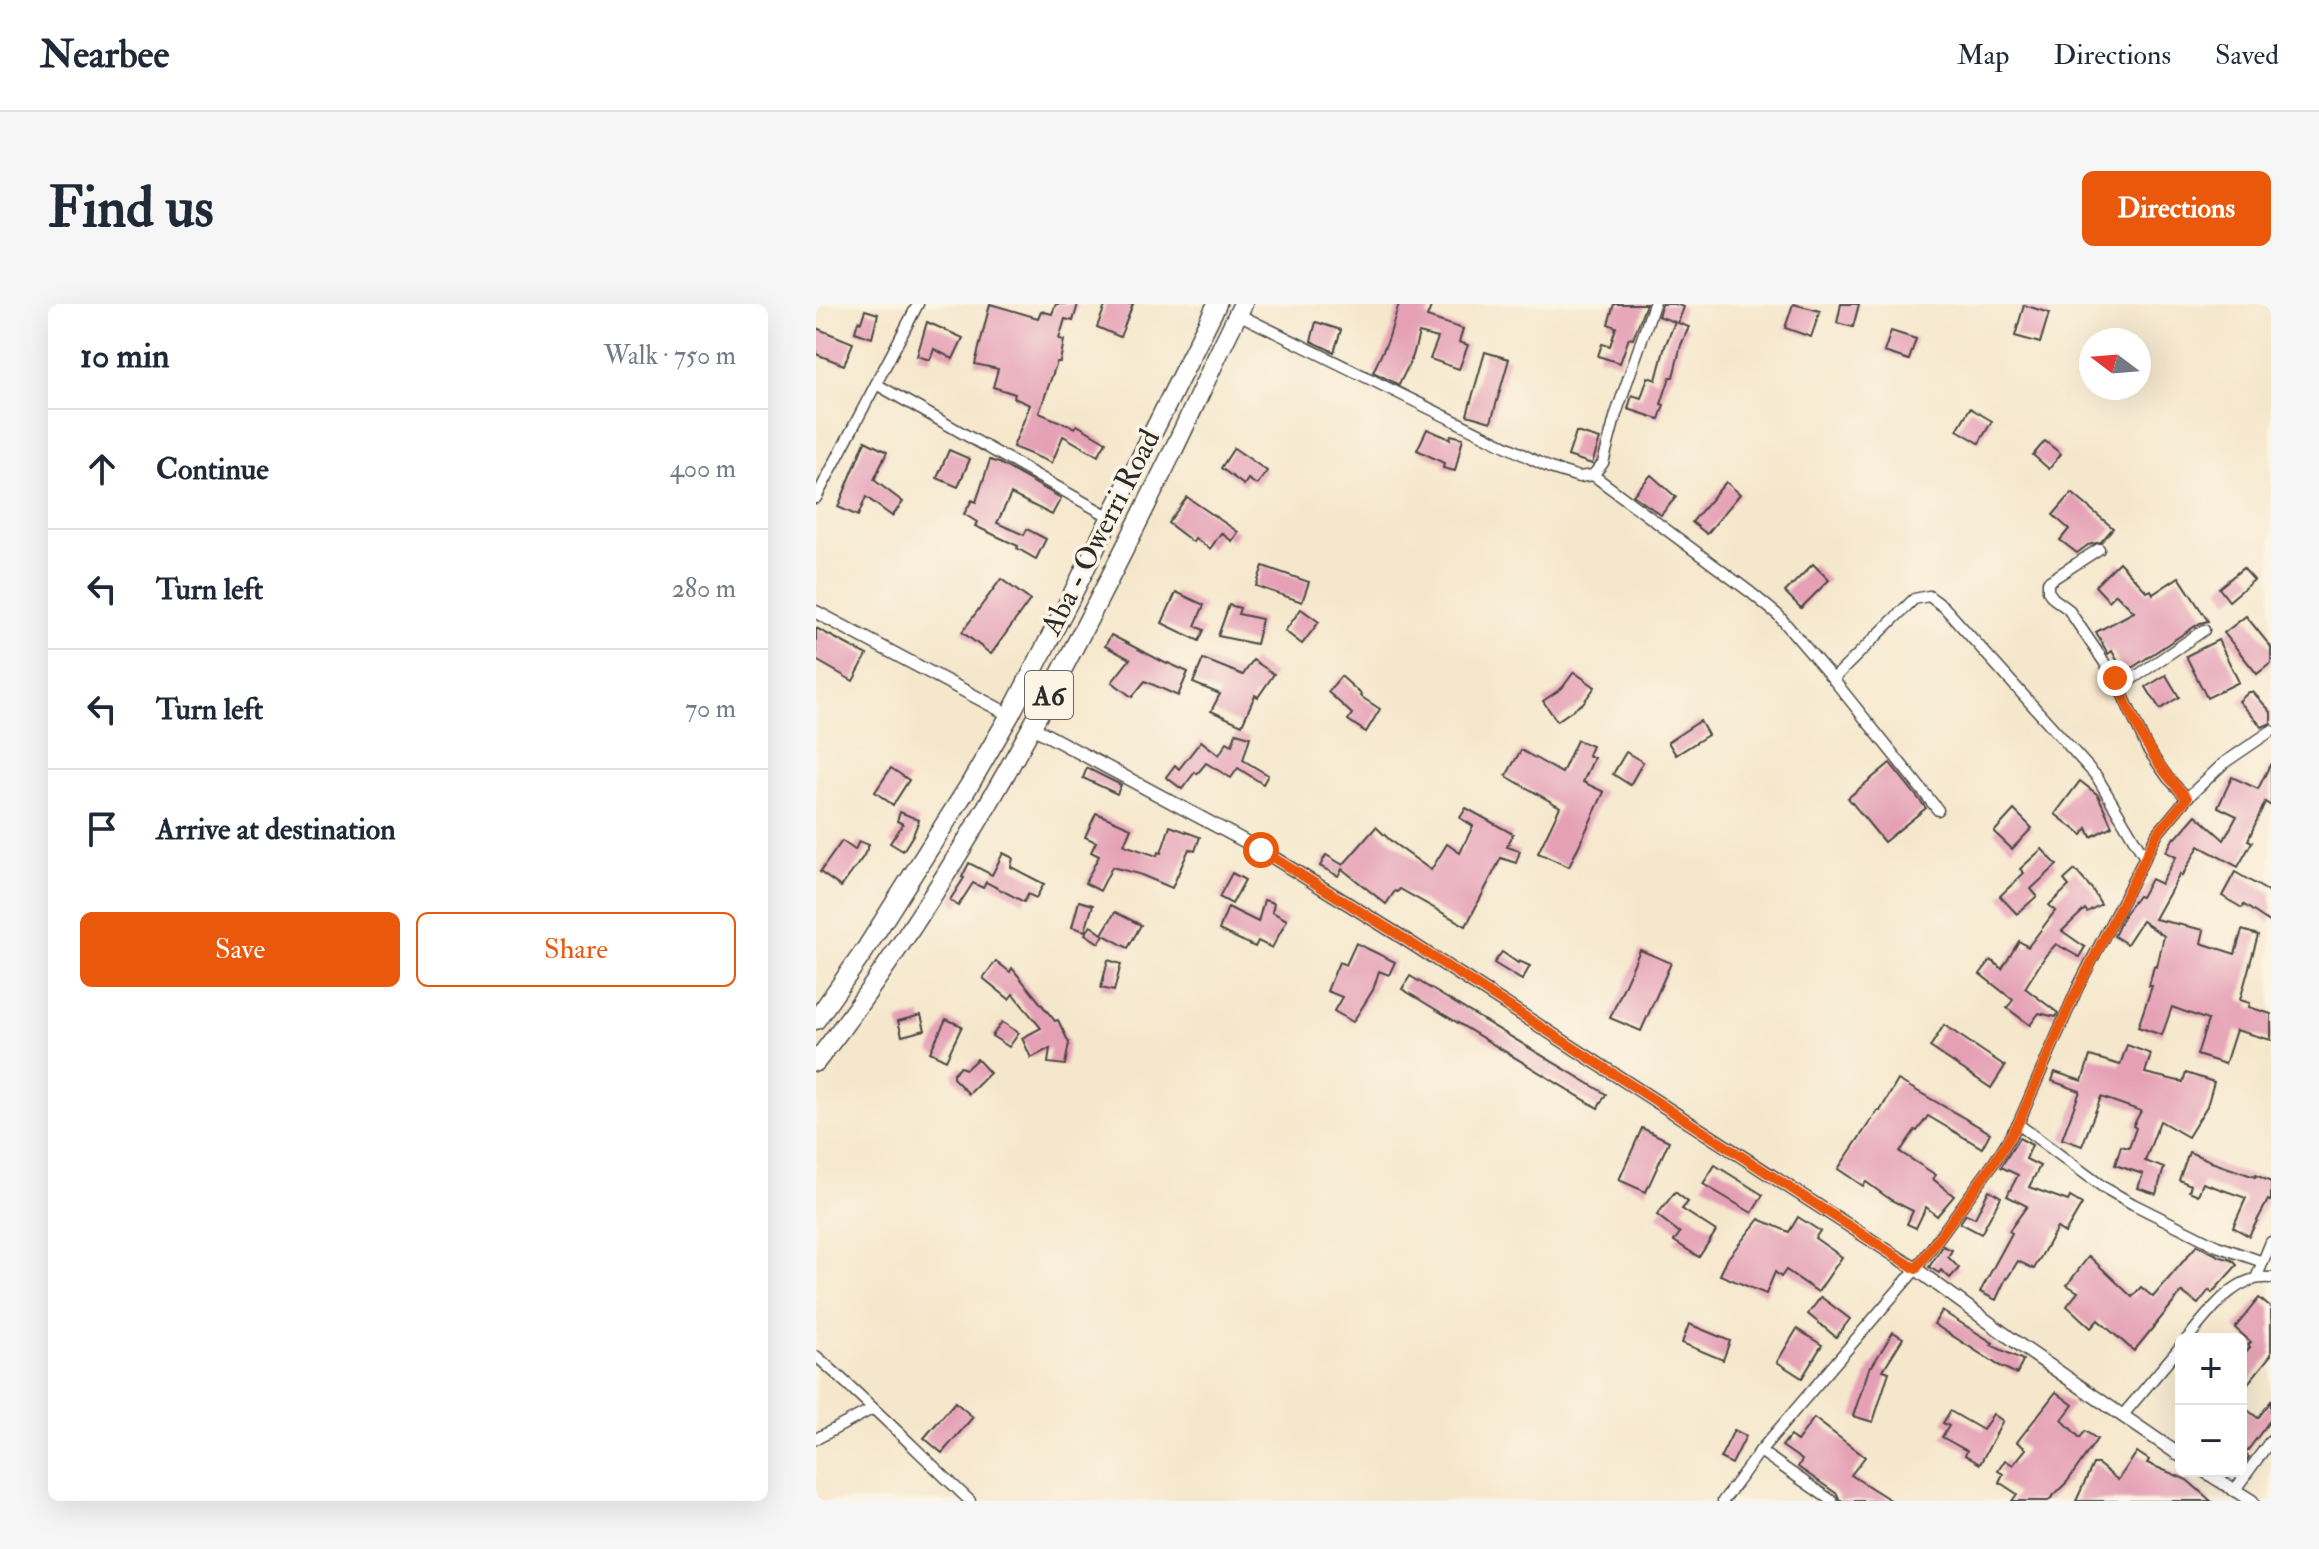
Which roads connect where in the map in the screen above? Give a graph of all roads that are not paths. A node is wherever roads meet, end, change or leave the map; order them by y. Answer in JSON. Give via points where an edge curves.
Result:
{"nodes":[{"id":1,"x":918,"y":304,"type":"edge"},
{"id":2,"x":1217,"y":304,"type":"edge"},
{"id":3,"x":1654,"y":304,"type":"edge"},
{"id":4,"x":1240,"y":309,"type":"edge"},
{"id":5,"x":876,"y":384,"type":"junction"},
{"id":6,"x":1147,"y":444,"type":"junction"},
{"id":7,"x":1170,"y":457,"type":"junction"},
{"id":8,"x":1593,"y":475,"type":"junction"},
{"id":9,"x":816,"y":498,"type":"edge"},
{"id":10,"x":1110,"y":517,"type":"junction"},
{"id":11,"x":2099,"y":549,"type":"dead end"},
{"id":12,"x":816,"y":612,"type":"edge"},
{"id":13,"x":2204,"y":630,"type":"dead end"},
{"id":14,"x":1833,"y":679,"type":"junction"},
{"id":15,"x":2119,"y":688,"type":"junction"},
{"id":16,"x":1010,"y":715,"type":"junction"},
{"id":17,"x":1032,"y":727,"type":"junction"},
{"id":18,"x":2271,"y":731,"type":"edge"},
{"id":19,"x":2187,"y":798,"type":"junction"},
{"id":20,"x":1938,"y":810,"type":"dead end"},
{"id":21,"x":2145,"y":858,"type":"junction"},
{"id":22,"x":816,"y":1020,"type":"edge"},
{"id":23,"x":816,"y":1062,"type":"edge"},
{"id":24,"x":2018,"y":1124,"type":"junction"},
{"id":25,"x":2271,"y":1242,"type":"edge"},
{"id":26,"x":2263,"y":1262,"type":"junction"},
{"id":27,"x":1916,"y":1269,"type":"junction"},
{"id":28,"x":2257,"y":1276,"type":"junction"},
{"id":29,"x":2271,"y":1278,"type":"edge"},
{"id":30,"x":2192,"y":1333,"type":"edge"},
{"id":31,"x":2175,"y":1353,"type":"edge"},
{"id":32,"x":816,"y":1356,"type":"edge"},
{"id":33,"x":872,"y":1409,"type":"junction"},
{"id":34,"x":2122,"y":1416,"type":"junction"},
{"id":35,"x":816,"y":1439,"type":"edge"},
{"id":36,"x":2271,"y":1440,"type":"edge"},
{"id":37,"x":1760,"y":1451,"type":"junction"},
{"id":38,"x":2175,"y":1452,"type":"edge"},
{"id":39,"x":2213,"y":1477,"type":"edge"},
{"id":40,"x":2234,"y":1491,"type":"junction"},
{"id":41,"x":970,"y":1501,"type":"edge"},
{"id":42,"x":1723,"y":1501,"type":"edge"},
{"id":43,"x":1832,"y":1501,"type":"edge"},
{"id":44,"x":2252,"y":1501,"type":"edge"}],
"edges":[{"from":1,"to":5,"type":"street"},
{"from":2,"to":6,"type":"highway","name":"Aba - Owerri Road","number":"A6"},
{"from":3,"to":8,"type":"street","via":[[1603,463]]},
{"from":4,"to":7,"type":"highway","name":"Aba - Owerri Road","number":"A6"},
{"from":4,"to":8,"type":"street","via":[[1550,468],[1579,477]]},
{"from":5,"to":9,"type":"street"},
{"from":5,"to":10,"type":"street"},
{"from":6,"to":7,"type":"highway"},
{"from":6,"to":10,"type":"highway","name":"Aba - Owerri Road","number":"A6"},
{"from":7,"to":17,"type":"highway","name":"Aba - Owerri Road","number":"A6"},
{"from":8,"to":14,"type":"street","via":[[1778,615]]},
{"from":10,"to":16,"type":"highway","name":"Aba - Owerri Road","number":"A6"},
{"from":11,"to":15,"type":"street","via":[[2048,582],[2048,591],[2068,609]]},
{"from":12,"to":16,"type":"street"},
{"from":13,"to":15,"type":"street"},
{"from":14,"to":20,"type":"street"},
{"from":14,"to":21,"type":"street","via":[[1914,599],[1929,596],[2097,777]]},
{"from":15,"to":19,"type":"street","via":[[2147,748]]},
{"from":16,"to":22,"type":"highway","name":"Aba - Owerri Road","number":"A6"},
{"from":17,"to":23,"type":"highway","name":"Aba - Owerri Road","number":"A6","via":[[942,882]]},
{"from":17,"to":27,"type":"street","via":[[1302,875]]},
{"from":18,"to":19,"type":"street","via":[[2224,763]]},
{"from":19,"to":21,"type":"street"},
{"from":21,"to":24,"type":"street","via":[[2072,1000]]},
{"from":24,"to":26,"type":"street","via":[[2133,1204],[2217,1246]]},
{"from":24,"to":27,"type":"street"},
{"from":25,"to":26,"type":"street"},
{"from":26,"to":28,"type":"street"},
{"from":27,"to":34,"type":"street"},
{"from":27,"to":37,"type":"street"},
{"from":28,"to":29,"type":"street"},
{"from":28,"to":30,"type":"street","via":[[2239,1284]]},
{"from":31,"to":34,"type":"street"},
{"from":32,"to":33,"type":"street"},
{"from":33,"to":35,"type":"street"},
{"from":33,"to":41,"type":"street"},
{"from":34,"to":38,"type":"street"},
{"from":36,"to":40,"type":"street"},
{"from":37,"to":42,"type":"street"},
{"from":37,"to":43,"type":"street"},
{"from":39,"to":40,"type":"street"},
{"from":40,"to":44,"type":"street"}]}
